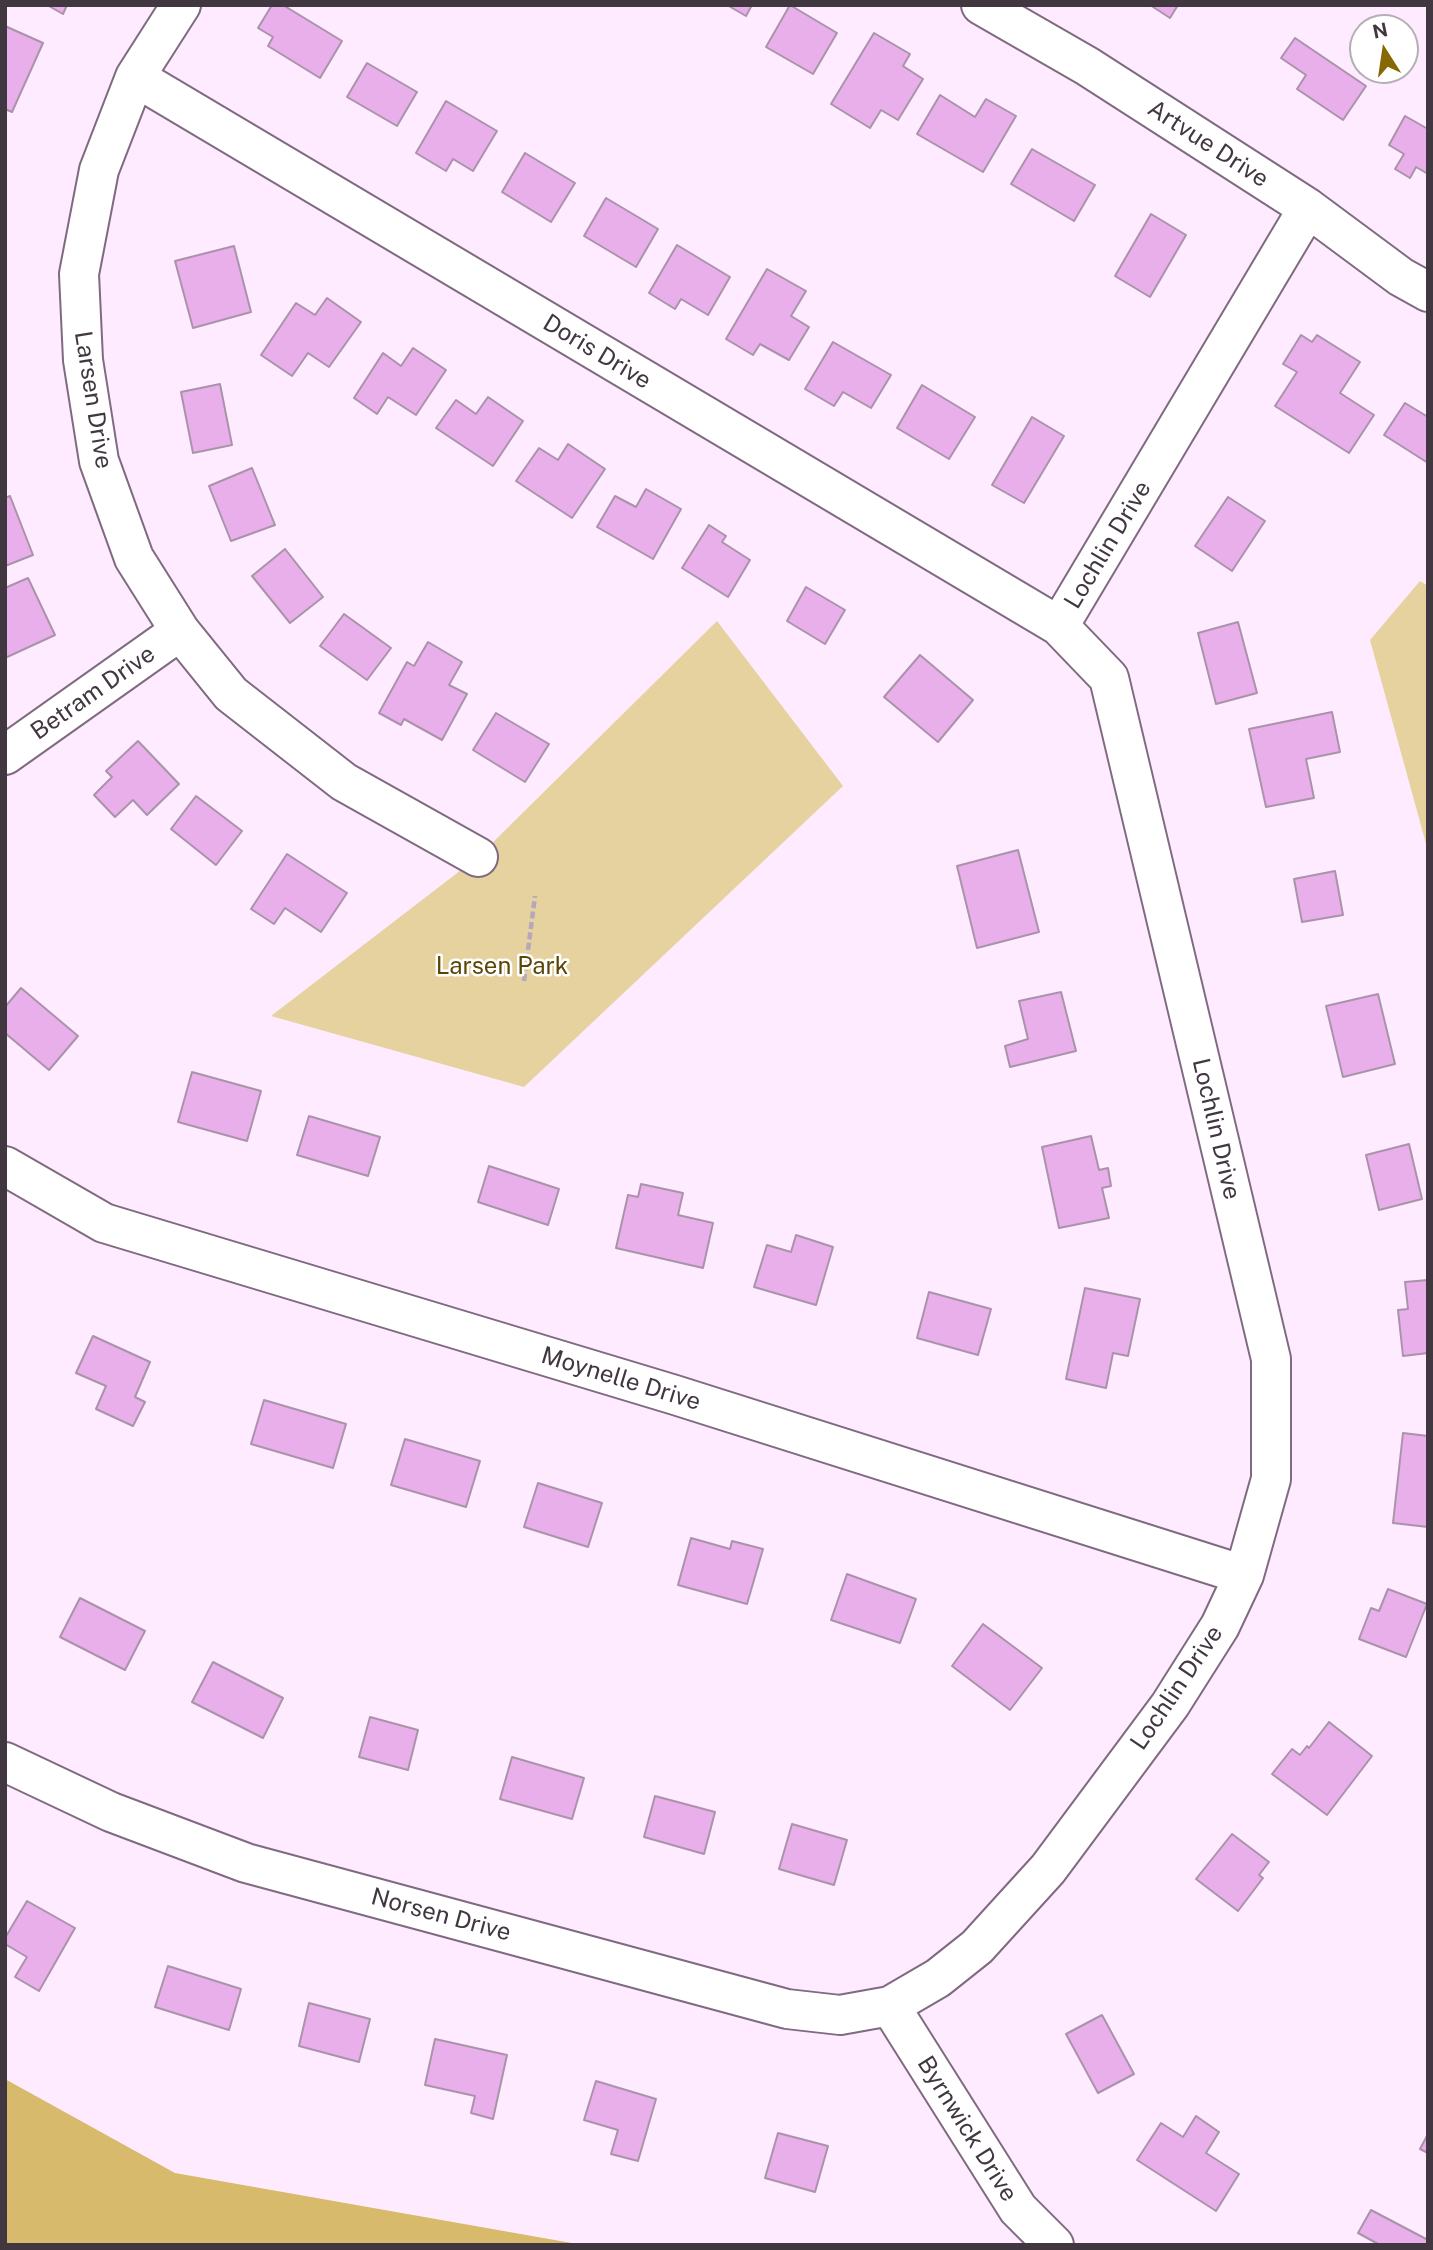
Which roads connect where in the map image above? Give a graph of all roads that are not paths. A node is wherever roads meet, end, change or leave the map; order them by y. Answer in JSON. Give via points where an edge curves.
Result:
{"nodes":[{"id":1,"x":181,"y":5,"type":"edge"},
{"id":2,"x":981,"y":5,"type":"edge"},
{"id":3,"x":135,"y":78,"type":"junction"},
{"id":4,"x":1308,"y":208,"type":"junction"},
{"id":5,"x":1428,"y":292,"type":"edge"},
{"id":6,"x":1059,"y":626,"type":"junction"},
{"id":7,"x":180,"y":631,"type":"junction"},
{"id":8,"x":5,"y":755,"type":"edge"},
{"id":9,"x":478,"y":857,"type":"dead end"},
{"id":10,"x":5,"y":1166,"type":"edge"},
{"id":11,"x":1244,"y":1574,"type":"junction"},
{"id":12,"x":5,"y":1762,"type":"edge"},
{"id":13,"x":890,"y":2006,"type":"junction"},
{"id":14,"x":1054,"y":2245,"type":"edge"}],
"edges":[{"from":1,"to":3,"type":"street","name":"Larsen Drive"},
{"from":2,"to":4,"type":"street","name":"Artvue Drive","via":[[1087,66]]},
{"from":3,"to":6,"type":"street","name":"Doris Drive"},
{"from":3,"to":7,"type":"street","name":"Larsen Drive","via":[[99,170],[79,274],[83,360],[99,461],[134,558]]},
{"from":4,"to":5,"type":"street","name":"Artvue Drive"},
{"from":4,"to":6,"type":"street","name":"Lochlin Drive"},
{"from":6,"to":11,"type":"street","name":"Lochlin Drive","via":[[1109,678],[1271,1359],[1270,1479]]},
{"from":7,"to":8,"type":"street","name":"Betram Drive"},
{"from":7,"to":9,"type":"street","name":"Larsen Drive","via":[[231,694],[344,782]]},
{"from":10,"to":11,"type":"street","name":"Moynelle Drive","via":[[104,1223],[675,1395]]},
{"from":11,"to":13,"type":"street","name":"Lochlin Drive","via":[[1220,1626],[1170,1705],[1048,1869],[977,1947],[938,1978]]},
{"from":12,"to":13,"type":"street","name":"Norsen Drive","via":[[111,1812],[246,1863],[787,2009],[841,2015]]},
{"from":13,"to":14,"type":"street","name":"Byrnwick Drive","via":[[1018,2208]]}]}
